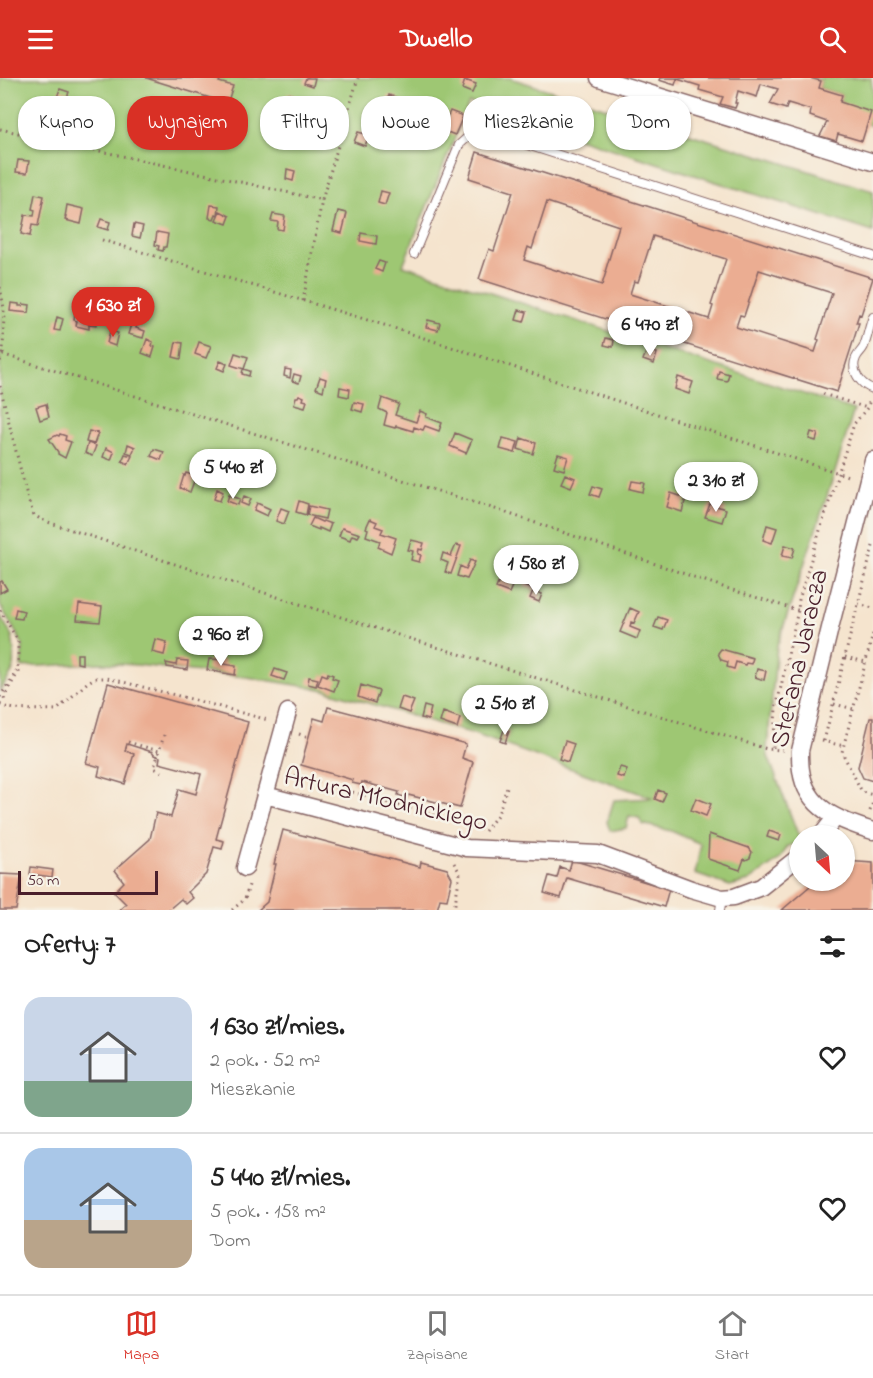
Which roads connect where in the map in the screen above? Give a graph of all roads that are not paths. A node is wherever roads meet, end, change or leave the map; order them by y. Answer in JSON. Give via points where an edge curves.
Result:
{"nodes":[{"id":1,"x":599,"y":78,"type":"edge"},
{"id":2,"x":872,"y":160,"type":"edge"},
{"id":3,"x":414,"y":255,"type":"dead end"},
{"id":4,"x":873,"y":256,"type":"edge"},
{"id":5,"x":873,"y":317,"type":"edge"},
{"id":6,"x":873,"y":389,"type":"edge"},
{"id":7,"x":873,"y":460,"type":"edge"},
{"id":8,"x":868,"y":501,"type":"edge"},
{"id":9,"x":290,"y":724,"type":"road end"},
{"id":10,"x":265,"y":795,"type":"junction"},
{"id":11,"x":835,"y":818,"type":"junction"},
{"id":12,"x":830,"y":825,"type":"edge"},
{"id":13,"x":873,"y":831,"type":"edge"},
{"id":14,"x":789,"y":865,"type":"edge"},
{"id":15,"x":245,"y":868,"type":"road end"},
{"id":16,"x":721,"y":904,"type":"edge"}],
"edges":[{"from":1,"to":2,"type":"street"},
{"from":3,"to":4,"type":"lane","via":[[459,145],[470,135],[484,131]]},
{"from":5,"to":6,"type":"lane","via":[[854,366],[860,381]]},
{"from":7,"to":8,"type":"street","name":"Stefana Jaracza"},
{"from":8,"to":11,"type":"street","name":"Stefana Jaracza","via":[[832,620],[800,751],[806,787],[816,803]]},
{"from":9,"to":10,"type":"street","name":"Artura Młodnickiego"},
{"from":10,"to":15,"type":"street","name":"Artura Młodnickiego"},
{"from":10,"to":16,"type":"street","name":"Artura Młodnickiego","via":[[467,848],[598,854]]},
{"from":11,"to":12,"type":"street"},
{"from":11,"to":13,"type":"street","name":"Stefana Jaracza"},
{"from":14,"to":16,"type":"street","name":"Artura Młodnickiego","via":[[761,887]]}]}
